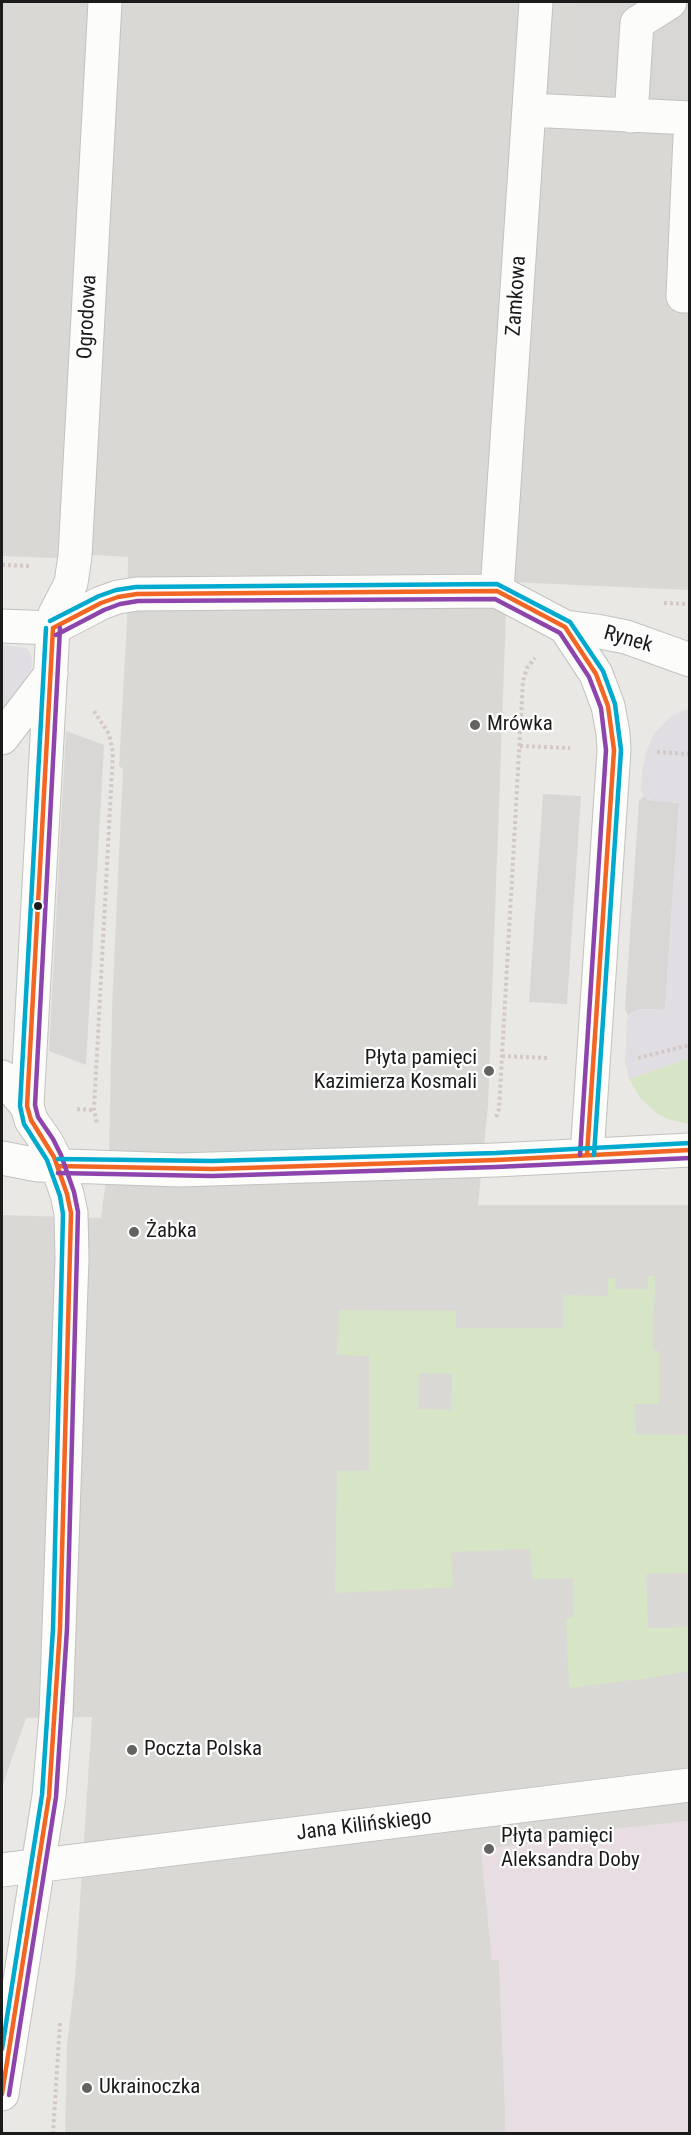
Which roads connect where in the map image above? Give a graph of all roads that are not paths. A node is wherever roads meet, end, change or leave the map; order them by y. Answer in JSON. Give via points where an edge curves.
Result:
{"nodes":[{"id":1,"x":105,"y":2,"type":"edge"},
{"id":2,"x":536,"y":2,"type":"edge"},
{"id":3,"x":670,"y":2,"type":"edge"},
{"id":4,"x":529,"y":110,"type":"junction"},
{"id":5,"x":631,"y":116,"type":"junction"},
{"id":6,"x":690,"y":118,"type":"edge"},
{"id":7,"x":690,"y":137,"type":"edge"},
{"id":8,"x":690,"y":296,"type":"edge"},
{"id":9,"x":497,"y":591,"type":"junction"},
{"id":10,"x":2,"y":626,"type":"edge"},
{"id":11,"x":565,"y":627,"type":"junction"},
{"id":12,"x":53,"y":628,"type":"junction"},
{"id":13,"x":690,"y":660,"type":"edge"},
{"id":14,"x":51,"y":674,"type":"junction"},
{"id":15,"x":2,"y":738,"type":"edge"},
{"id":16,"x":2,"y":1077,"type":"edge"},
{"id":17,"x":27,"y":1106,"type":"junction"},
{"id":18,"x":690,"y":1150,"type":"edge"},
{"id":19,"x":587,"y":1155,"type":"junction"},
{"id":20,"x":2,"y":1158,"type":"edge"},
{"id":21,"x":58,"y":1166,"type":"junction"},
{"id":22,"x":690,"y":1785,"type":"edge"},
{"id":23,"x":38,"y":1865,"type":"junction"},
{"id":24,"x":2,"y":1870,"type":"edge"},
{"id":25,"x":2,"y":2094,"type":"edge"}],
"edges":[{"from":1,"to":12,"type":"street","name":"Ogrodowa","via":[[75,556],[70,583],[55,614]]},
{"from":2,"to":4,"type":"street","name":"Zamkowa"},
{"from":3,"to":5,"type":"street","via":[[637,23]]},
{"from":4,"to":5,"type":"street"},
{"from":4,"to":9,"type":"street","name":"Zamkowa"},
{"from":5,"to":6,"type":"street"},
{"from":7,"to":8,"type":"street","via":[[683,296]]},
{"from":9,"to":11,"type":"street","name":"Rynek"},
{"from":9,"to":12,"type":"street","via":[[137,594],[101,603]]},
{"from":10,"to":12,"type":"street"},
{"from":11,"to":13,"type":"street","name":"Rynek","via":[[626,637]]},
{"from":11,"to":19,"type":"street","name":"Rynek","via":[[596,674],[608,706],[614,750]]},
{"from":12,"to":14,"type":"street","name":"Ogrodowa"},
{"from":14,"to":15,"type":"street"},
{"from":14,"to":17,"type":"street","name":"Ogrodowa"},
{"from":16,"to":17,"type":"street"},
{"from":17,"to":21,"type":"street","via":[[29,1117]]},
{"from":18,"to":19,"type":"street"},
{"from":19,"to":21,"type":"street","via":[[191,1170]]},
{"from":20,"to":21,"type":"street"},
{"from":21,"to":23,"type":"street","via":[[71,1207],[72,1258],[56,1715]]},
{"from":22,"to":23,"type":"street","name":"Jana Kilińskiego"},
{"from":23,"to":24,"type":"street","name":"Jana Kilińskiego"},
{"from":23,"to":25,"type":"street"}]}
